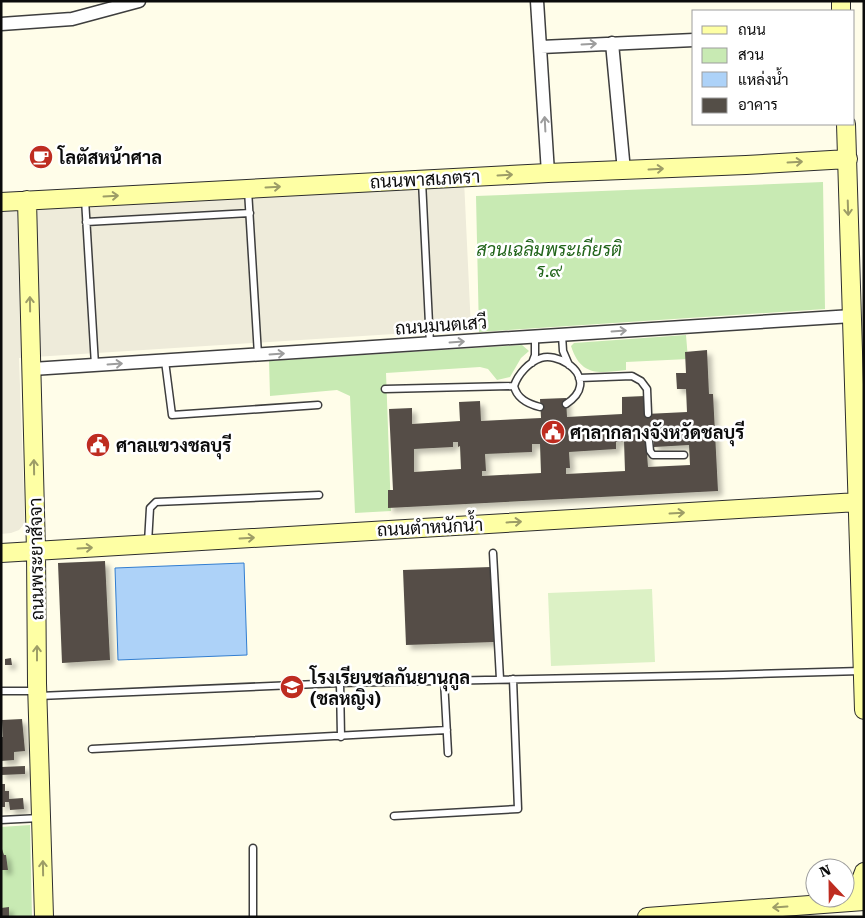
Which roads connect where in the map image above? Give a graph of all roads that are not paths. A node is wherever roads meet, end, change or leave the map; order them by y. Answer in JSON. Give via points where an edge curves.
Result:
{"nodes":[{"id":1,"x":139,"y":1,"type":"edge"},
{"id":2,"x":537,"y":1,"type":"edge"},
{"id":3,"x":1,"y":24,"type":"edge"},
{"id":4,"x":692,"y":40,"type":"edge"},
{"id":5,"x":612,"y":43,"type":"junction"},
{"id":6,"x":540,"y":47,"type":"junction"},
{"id":7,"x":846,"y":125,"type":"edge"},
{"id":8,"x":853,"y":162,"type":"edge"},
{"id":9,"x":624,"y":171,"type":"junction"},
{"id":10,"x":548,"y":173,"type":"junction"},
{"id":11,"x":422,"y":179,"type":"junction"},
{"id":12,"x":248,"y":189,"type":"junction"},
{"id":13,"x":84,"y":198,"type":"junction"},
{"id":14,"x":27,"y":200,"type":"junction"},
{"id":15,"x":1,"y":202,"type":"edge"},
{"id":16,"x":250,"y":213,"type":"junction"},
{"id":17,"x":86,"y":222,"type":"junction"},
{"id":18,"x":852,"y":316,"type":"junction"},
{"id":19,"x":562,"y":335,"type":"junction"},
{"id":20,"x":535,"y":337,"type":"junction"},
{"id":21,"x":430,"y":344,"type":"junction"},
{"id":22,"x":258,"y":355,"type":"junction"},
{"id":23,"x":165,"y":361,"type":"junction"},
{"id":24,"x":532,"y":363,"type":"junction"},
{"id":25,"x":95,"y":365,"type":"junction"},
{"id":26,"x":569,"y":365,"type":"junction"},
{"id":27,"x":32,"y":369,"type":"junction"},
{"id":28,"x":580,"y":378,"type":"junction"},
{"id":29,"x":859,"y":382,"type":"edge"},
{"id":30,"x":514,"y":386,"type":"junction"},
{"id":31,"x":385,"y":389,"type":"dead end"},
{"id":32,"x":566,"y":404,"type":"dead end"},
{"id":33,"x":318,"y":405,"type":"dead end"},
{"id":34,"x":540,"y":407,"type":"dead end"},
{"id":35,"x":648,"y":414,"type":"dead end"},
{"id":36,"x":650,"y":441,"type":"dead end"},
{"id":37,"x":684,"y":455,"type":"dead end"},
{"id":38,"x":860,"y":469,"type":"edge"},
{"id":39,"x":319,"y":495,"type":"dead end"},
{"id":40,"x":861,"y":502,"type":"edge"},
{"id":41,"x":148,"y":544,"type":"junction"},
{"id":42,"x":36,"y":550,"type":"junction"},
{"id":43,"x":1,"y":553,"type":"edge"},
{"id":44,"x":494,"y":553,"type":"dead end"},
{"id":45,"x":863,"y":644,"type":"edge"},
{"id":46,"x":862,"y":671,"type":"junction"},
{"id":47,"x":500,"y":679,"type":"junction"},
{"id":48,"x":513,"y":679,"type":"junction"},
{"id":49,"x":444,"y":680,"type":"junction"},
{"id":50,"x":340,"y":683,"type":"junction"},
{"id":51,"x":1,"y":692,"type":"edge"},
{"id":52,"x":38,"y":694,"type":"junction"},
{"id":53,"x":864,"y":710,"type":"edge"},
{"id":54,"x":447,"y":730,"type":"junction"},
{"id":55,"x":341,"y":737,"type":"junction"},
{"id":56,"x":92,"y":749,"type":"dead end"},
{"id":57,"x":448,"y":753,"type":"dead end"},
{"id":58,"x":394,"y":816,"type":"dead end"},
{"id":59,"x":42,"y":818,"type":"junction"},
{"id":60,"x":1,"y":820,"type":"edge"},
{"id":61,"x":253,"y":848,"type":"dead end"},
{"id":62,"x":864,"y":872,"type":"edge"},
{"id":63,"x":855,"y":888,"type":"edge"},
{"id":64,"x":805,"y":906,"type":"edge"},
{"id":65,"x":752,"y":913,"type":"edge"},
{"id":66,"x":44,"y":917,"type":"edge"},
{"id":67,"x":253,"y":917,"type":"edge"},
{"id":68,"x":647,"y":917,"type":"edge"}],
"edges":[{"from":1,"to":3,"type":"street","via":[[72,19]]},
{"from":2,"to":6,"type":"street"},
{"from":4,"to":5,"type":"street"},
{"from":6,"to":5,"type":"street","one_way":true},
{"from":5,"to":9,"type":"street"},
{"from":10,"to":6,"type":"street","one_way":true},
{"from":7,"to":8,"type":"street"},
{"from":9,"to":8,"type":"street","name":"ถนนพาสเภตรา","one_way":true},
{"from":8,"to":18,"type":"street","one_way":true},
{"from":9,"to":10,"type":"street","name":"ถนนพาสเภตรา"},
{"from":11,"to":10,"type":"street","name":"ถนนพาสเภตรา","one_way":true},
{"from":12,"to":11,"type":"street","name":"ถนนพาสเภตรา","one_way":true},
{"from":11,"to":21,"type":"lane"},
{"from":13,"to":12,"type":"street","name":"ถนนพาสเภตรา","one_way":true},
{"from":12,"to":16,"type":"lane"},
{"from":13,"to":14,"type":"street","name":"ถนนพาสเภตรา"},
{"from":13,"to":17,"type":"lane"},
{"from":14,"to":15,"type":"street","name":"ถนนพาสเภตรา"},
{"from":27,"to":14,"type":"street","name":"ถนนพระยาสัจจา","one_way":true},
{"from":16,"to":17,"type":"lane"},
{"from":16,"to":22,"type":"lane"},
{"from":17,"to":25,"type":"lane"},
{"from":19,"to":18,"type":"street","name":"ถนนมนตเสวี","one_way":true},
{"from":18,"to":29,"type":"street"},
{"from":19,"to":20,"type":"street","name":"ถนนมนตเสวี"},
{"from":19,"to":26,"type":"lane","via":[[563,351]]},
{"from":21,"to":20,"type":"street","name":"ถนนมนตเสวี","one_way":true},
{"from":20,"to":24,"type":"lane"},
{"from":22,"to":21,"type":"street","name":"ถนนมนตเสวี","one_way":true},
{"from":22,"to":23,"type":"street","name":"ถนนมนตเสวี"},
{"from":25,"to":23,"type":"street","name":"ถนนมนตเสวี","one_way":true},
{"from":23,"to":33,"type":"lane","via":[[172,415]]},
{"from":24,"to":26,"type":"lane","via":[[554,357]]},
{"from":24,"to":30,"type":"lane"},
{"from":25,"to":27,"type":"street","name":"ถนนมนตเสวี"},
{"from":26,"to":28,"type":"lane"},
{"from":42,"to":27,"type":"street","name":"ถนนพระยาสัจจา","one_way":true},
{"from":28,"to":32,"type":"lane","via":[[579,392]]},
{"from":28,"to":35,"type":"lane","via":[[632,376],[647,389]]},
{"from":29,"to":38,"type":"street"},
{"from":30,"to":31,"type":"lane"},
{"from":30,"to":34,"type":"lane","via":[[520,398]]},
{"from":36,"to":37,"type":"lane","via":[[653,455]]},
{"from":38,"to":40,"type":"street"},
{"from":39,"to":41,"type":"lane","via":[[156,502],[150,508]]},
{"from":41,"to":40,"type":"street","name":"ถนนตำหนักน้ำ","one_way":true},
{"from":40,"to":45,"type":"street"},
{"from":42,"to":41,"type":"street","name":"ถนนตำหนักน้ำ","one_way":true},
{"from":42,"to":43,"type":"street","name":"ถนนตำหนักน้ำ"},
{"from":52,"to":42,"type":"street","name":"ถนนพระยาสัจจา","one_way":true},
{"from":44,"to":47,"type":"lane"},
{"from":45,"to":46,"type":"street"},
{"from":46,"to":48,"type":"lane"},
{"from":46,"to":53,"type":"street"},
{"from":47,"to":48,"type":"lane"},
{"from":47,"to":49,"type":"lane"},
{"from":48,"to":58,"type":"lane","via":[[518,809]]},
{"from":49,"to":50,"type":"lane"},
{"from":49,"to":54,"type":"lane"},
{"from":50,"to":52,"type":"lane"},
{"from":50,"to":55,"type":"lane"},
{"from":51,"to":52,"type":"lane"},
{"from":52,"to":59,"type":"street","name":"ถนนพระยาสัจจา"},
{"from":54,"to":55,"type":"lane"},
{"from":54,"to":57,"type":"lane"},
{"from":55,"to":56,"type":"lane"},
{"from":59,"to":60,"type":"lane"},
{"from":66,"to":59,"type":"street","name":"ถนนพระยาสัจจา","one_way":true},
{"from":61,"to":67,"type":"lane"},
{"from":62,"to":63,"type":"street"},
{"from":64,"to":65,"type":"street","one_way":true},
{"from":65,"to":68,"type":"street"}]}
